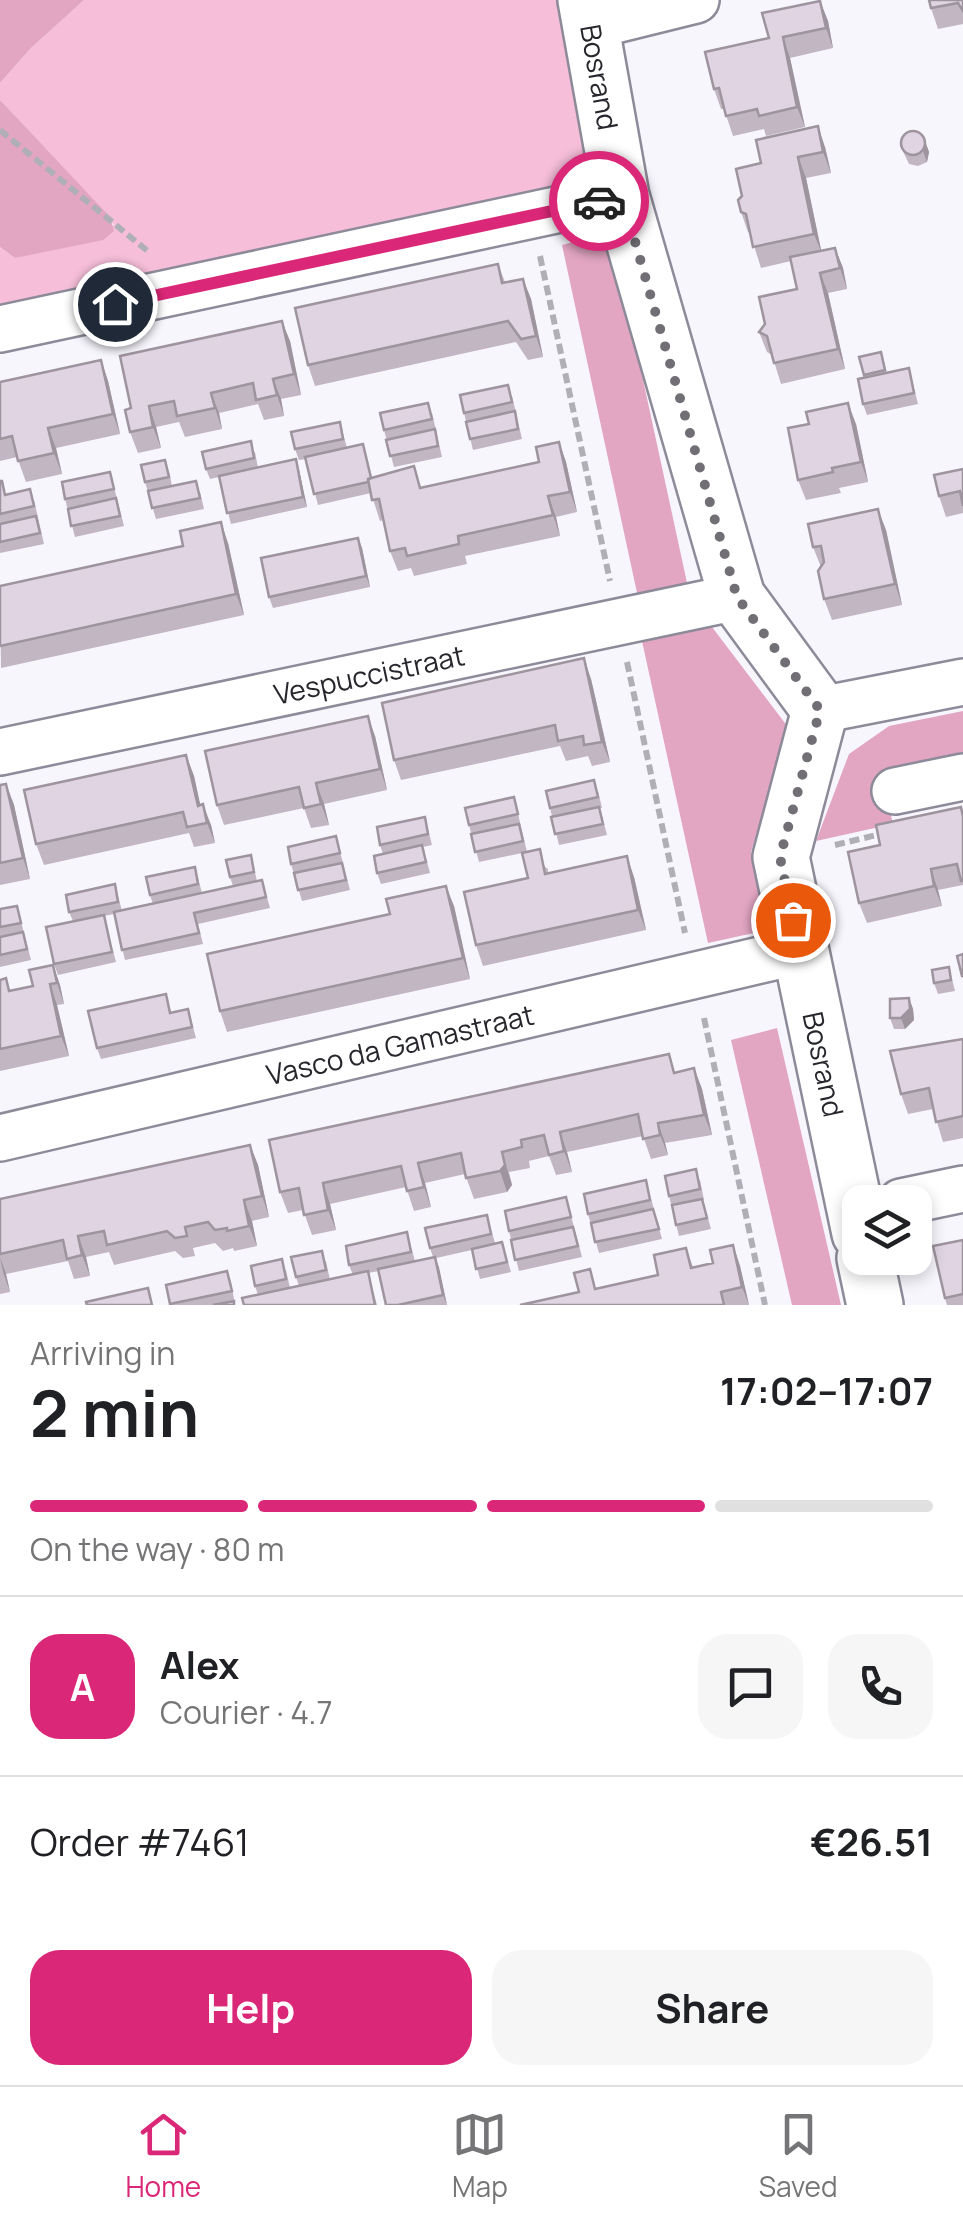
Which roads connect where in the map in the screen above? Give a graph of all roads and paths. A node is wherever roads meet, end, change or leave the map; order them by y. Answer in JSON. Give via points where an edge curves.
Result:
{"nodes":[{"id":1,"x":696,"y":0,"type":"edge"},
{"id":2,"x":588,"y":13,"type":"edge"},
{"id":3,"x":0,"y":130,"type":"edge"},
{"id":4,"x":622,"y":196,"type":"junction"},
{"id":5,"x":532,"y":216,"type":"junction"},
{"id":6,"x":192,"y":288,"type":"junction"},
{"id":7,"x":0,"y":329,"type":"edge"},
{"id":8,"x":737,"y":597,"type":"junction"},
{"id":9,"x":618,"y":622,"type":"junction"},
{"id":10,"x":963,"y":682,"type":"edge"},
{"id":11,"x":820,"y":710,"type":"junction"},
{"id":12,"x":0,"y":752,"type":"edge"},
{"id":13,"x":963,"y":777,"type":"edge"},
{"id":14,"x":895,"y":791,"type":"joint"},
{"id":15,"x":780,"y":857,"type":"junction"},
{"id":16,"x":799,"y":951,"type":"junction"},
{"id":17,"x":694,"y":976,"type":"junction"},
{"id":18,"x":0,"y":1138,"type":"edge"},
{"id":19,"x":858,"y":1185,"type":"edge"},
{"id":20,"x":963,"y":1189,"type":"edge"},
{"id":21,"x":932,"y":1200,"type":"edge"},
{"id":22,"x":872,"y":1275,"type":"edge"},
{"id":23,"x":766,"y":1305,"type":"edge"},
{"id":24,"x":875,"y":1305,"type":"edge"}],
"edges":[{"from":1,"to":2,"type":"street"},
{"from":2,"to":4,"type":"street","name":"Bosrand"},
{"from":3,"to":6,"type":"path"},
{"from":4,"to":5,"type":"street"},
{"from":4,"to":8,"type":"street","name":"Bosrand"},
{"from":5,"to":6,"type":"street"},
{"from":5,"to":9,"type":"path"},
{"from":6,"to":7,"type":"street"},
{"from":8,"to":9,"type":"street","name":"Vespuccistraat"},
{"from":8,"to":11,"type":"street","name":"Bosrand"},
{"from":9,"to":12,"type":"street","name":"Vespuccistraat"},
{"from":9,"to":17,"type":"path"},
{"from":10,"to":11,"type":"street"},
{"from":11,"to":15,"type":"street","name":"Bosrand"},
{"from":13,"to":14,"type":"street"},
{"from":14,"to":15,"type":"path","via":[[903,830]]},
{"from":15,"to":16,"type":"street","name":"Bosrand"},
{"from":16,"to":17,"type":"street","name":"Vasco da Gamastraat"},
{"from":16,"to":19,"type":"street","name":"Bosrand"},
{"from":17,"to":18,"type":"street","name":"Vasco da Gamastraat"},
{"from":17,"to":23,"type":"path"},
{"from":20,"to":21,"type":"street"},
{"from":22,"to":24,"type":"street","name":"Bosrand"}]}
